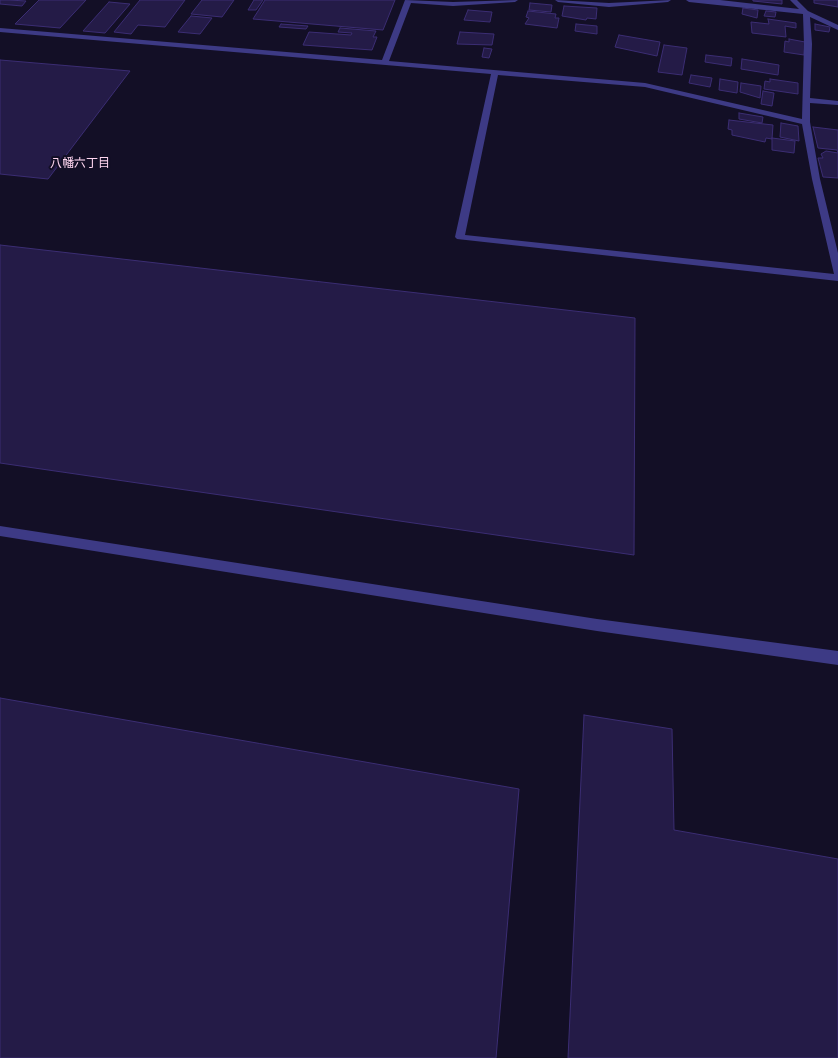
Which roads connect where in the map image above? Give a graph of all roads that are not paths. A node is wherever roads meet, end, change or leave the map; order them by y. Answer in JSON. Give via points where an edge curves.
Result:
{"nodes":[{"id":1,"x":409,"y":0,"type":"edge"},
{"id":2,"x":516,"y":0,"type":"edge"},
{"id":3,"x":558,"y":0,"type":"edge"},
{"id":4,"x":668,"y":0,"type":"edge"},
{"id":5,"x":689,"y":0,"type":"edge"},
{"id":6,"x":793,"y":0,"type":"edge"},
{"id":7,"x":806,"y":12,"type":"junction"},
{"id":8,"x":838,"y":28,"type":"edge"},
{"id":9,"x":0,"y":30,"type":"edge"},
{"id":10,"x":385,"y":63,"type":"junction"},
{"id":11,"x":494,"y":72,"type":"junction"},
{"id":12,"x":806,"y":100,"type":"junction"},
{"id":13,"x":838,"y":103,"type":"edge"},
{"id":14,"x":806,"y":122,"type":"junction"},
{"id":15,"x":838,"y":273,"type":"edge"},
{"id":16,"x":838,"y":278,"type":"edge"},
{"id":17,"x":0,"y":531,"type":"edge"},
{"id":18,"x":838,"y":658,"type":"edge"}],
"edges":[{"from":1,"to":2,"type":"street","via":[[454,4]]},
{"from":1,"to":10,"type":"street"},
{"from":3,"to":4,"type":"street","via":[[609,5]]},
{"from":5,"to":7,"type":"street"},
{"from":6,"to":7,"type":"street"},
{"from":7,"to":8,"type":"street"},
{"from":7,"to":12,"type":"street"},
{"from":9,"to":10,"type":"street"},
{"from":10,"to":11,"type":"street"},
{"from":11,"to":14,"type":"street","via":[[645,85]]},
{"from":11,"to":16,"type":"street","via":[[460,237]]},
{"from":12,"to":13,"type":"street"},
{"from":12,"to":14,"type":"street"},
{"from":14,"to":15,"type":"street"},
{"from":17,"to":18,"type":"street","via":[[597,625]]}]}
